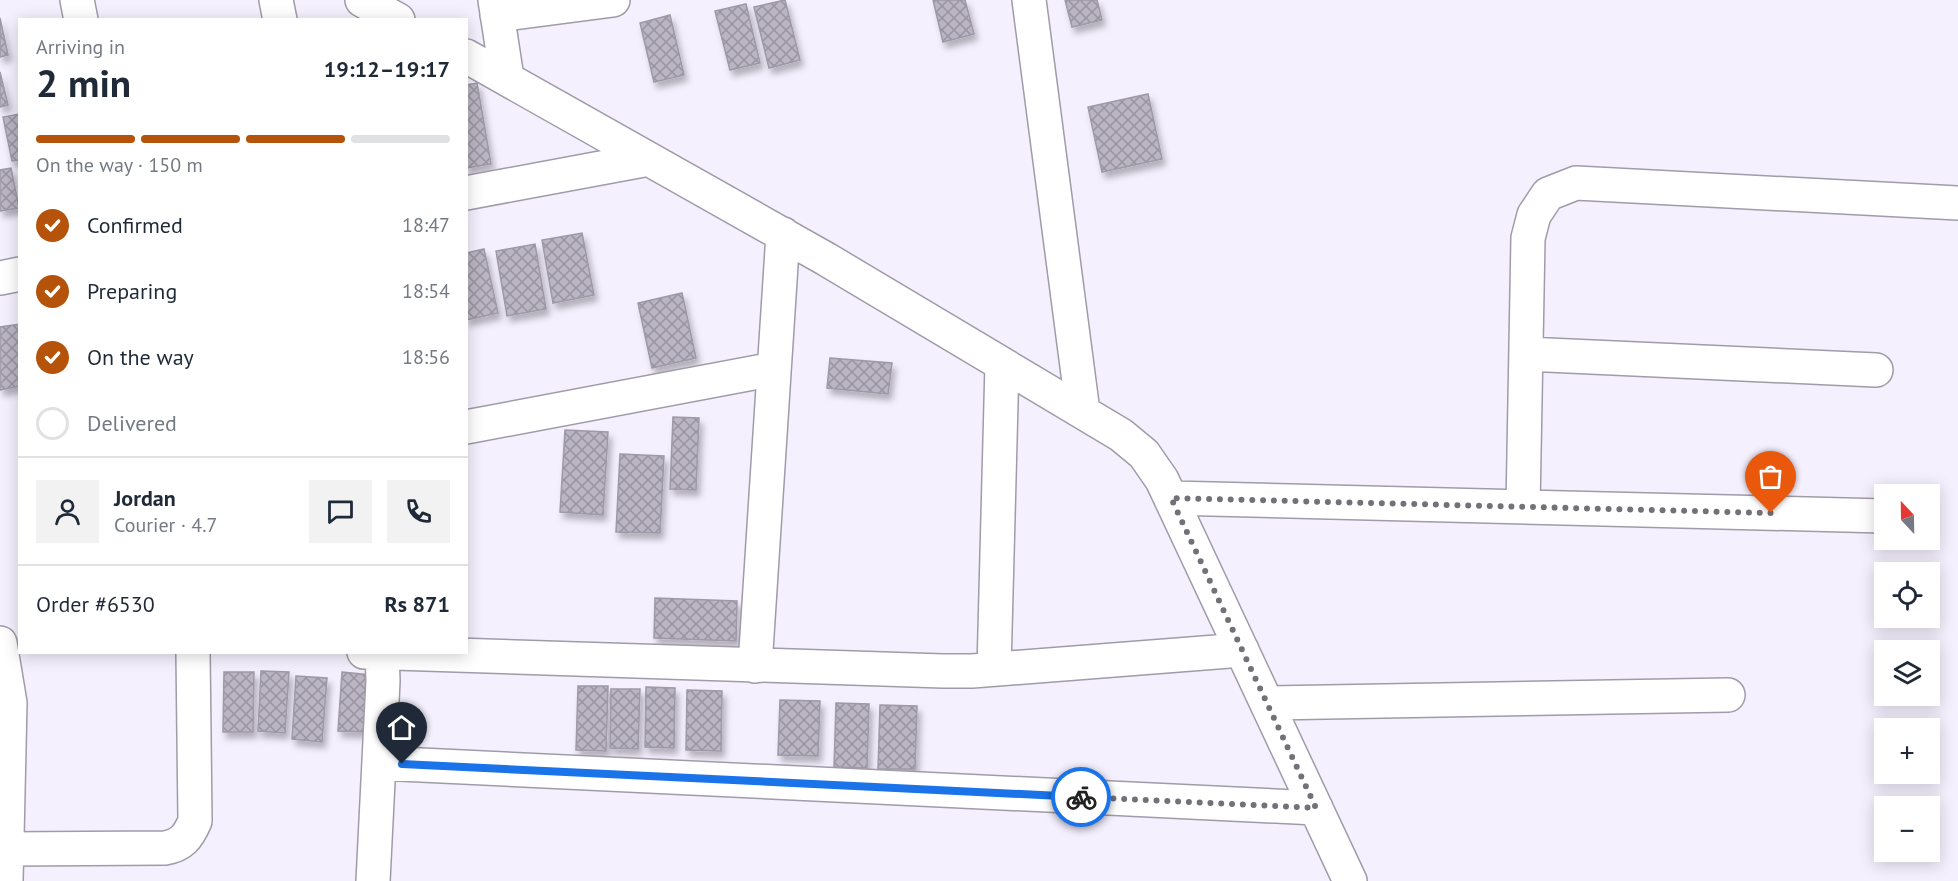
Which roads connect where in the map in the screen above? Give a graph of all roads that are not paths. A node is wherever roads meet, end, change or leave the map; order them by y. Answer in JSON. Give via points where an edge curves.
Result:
{"nodes":[{"id":1,"x":77,"y":0,"type":"edge"},
{"id":2,"x":276,"y":0,"type":"edge"},
{"id":3,"x":362,"y":0,"type":"edge"},
{"id":4,"x":613,"y":0,"type":"edge"},
{"id":5,"x":1029,"y":0,"type":"edge"},
{"id":6,"x":496,"y":7,"type":"edge"},
{"id":7,"x":81,"y":18,"type":"edge"},
{"id":8,"x":280,"y":18,"type":"edge"},
{"id":9,"x":394,"y":18,"type":"edge"},
{"id":10,"x":468,"y":57,"type":"edge"},
{"id":11,"x":507,"y":78,"type":"junction"},
{"id":12,"x":649,"y":159,"type":"junction"},
{"id":13,"x":468,"y":193,"type":"edge"},
{"id":14,"x":1958,"y":203,"type":"edge"},
{"id":15,"x":783,"y":234,"type":"junction"},
{"id":16,"x":18,"y":274,"type":"edge"},
{"id":17,"x":0,"y":278,"type":"edge"},
{"id":18,"x":1526,"y":354,"type":"junction"},
{"id":19,"x":1002,"y":364,"type":"junction"},
{"id":20,"x":774,"y":369,"type":"junction"},
{"id":21,"x":1876,"y":370,"type":"dead end"},
{"id":22,"x":1083,"y":412,"type":"junction"},
{"id":23,"x":468,"y":427,"type":"edge"},
{"id":24,"x":1171,"y":498,"type":"junction"},
{"id":25,"x":1523,"y":507,"type":"junction"},
{"id":26,"x":1874,"y":516,"type":"edge"},
{"id":27,"x":0,"y":643,"type":"edge"},
{"id":28,"x":1242,"y":650,"type":"junction"},
{"id":29,"x":193,"y":654,"type":"edge"},
{"id":30,"x":376,"y":654,"type":"edge"},
{"id":31,"x":405,"y":654,"type":"edge"},
{"id":32,"x":755,"y":666,"type":"junction"},
{"id":33,"x":993,"y":669,"type":"junction"},
{"id":34,"x":1728,"y":695,"type":"dead end"},
{"id":35,"x":1267,"y":703,"type":"junction"},
{"id":36,"x":379,"y":763,"type":"junction"},
{"id":37,"x":1316,"y":808,"type":"junction"},
{"id":38,"x":7,"y":849,"type":"junction"},
{"id":39,"x":6,"y":881,"type":"edge"},
{"id":40,"x":373,"y":881,"type":"edge"},
{"id":41,"x":1350,"y":881,"type":"edge"}],
"edges":[{"from":1,"to":7,"type":"street"},
{"from":2,"to":8,"type":"street"},
{"from":3,"to":9,"type":"street"},
{"from":4,"to":6,"type":"street"},
{"from":5,"to":22,"type":"street"},
{"from":6,"to":11,"type":"street"},
{"from":10,"to":11,"type":"street"},
{"from":11,"to":12,"type":"street"},
{"from":12,"to":13,"type":"street"},
{"from":12,"to":15,"type":"street"},
{"from":14,"to":18,"type":"street","via":[[1576,183],[1548,195],[1534,215],[1528,238]]},
{"from":15,"to":19,"type":"street"},
{"from":15,"to":20,"type":"street"},
{"from":16,"to":17,"type":"street"},
{"from":18,"to":21,"type":"street"},
{"from":18,"to":25,"type":"street"},
{"from":19,"to":22,"type":"street"},
{"from":19,"to":33,"type":"street"},
{"from":20,"to":23,"type":"street"},
{"from":20,"to":32,"type":"street"},
{"from":22,"to":24,"type":"street","via":[[1144,454]]},
{"from":24,"to":25,"type":"street"},
{"from":24,"to":28,"type":"street"},
{"from":25,"to":26,"type":"street"},
{"from":27,"to":38,"type":"street","via":[[10,703]]},
{"from":28,"to":33,"type":"street"},
{"from":28,"to":35,"type":"street"},
{"from":29,"to":38,"type":"street","via":[[195,820],[179,845]]},
{"from":30,"to":36,"type":"street"},
{"from":31,"to":32,"type":"street"},
{"from":32,"to":33,"type":"street"},
{"from":34,"to":35,"type":"street"},
{"from":35,"to":37,"type":"street"},
{"from":36,"to":37,"type":"street"},
{"from":36,"to":40,"type":"street"},
{"from":37,"to":41,"type":"street"},
{"from":38,"to":39,"type":"street"}]}
